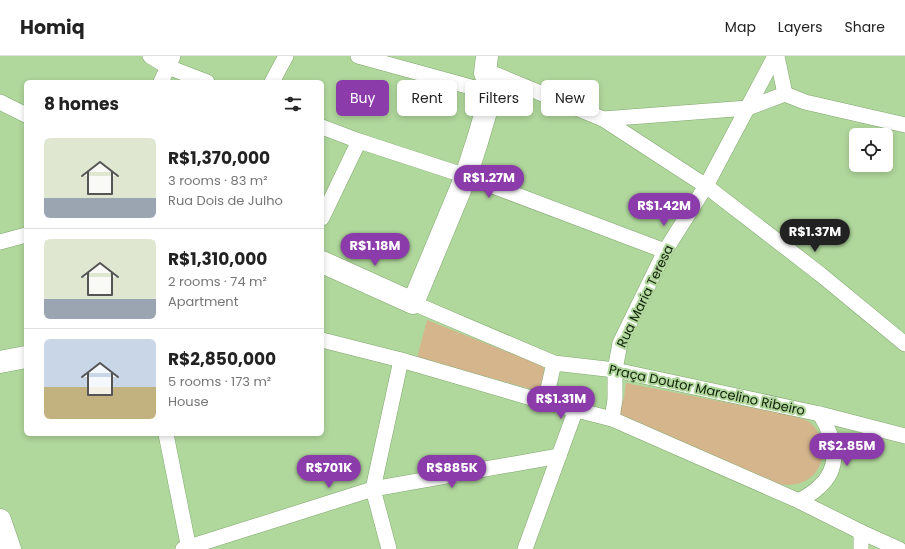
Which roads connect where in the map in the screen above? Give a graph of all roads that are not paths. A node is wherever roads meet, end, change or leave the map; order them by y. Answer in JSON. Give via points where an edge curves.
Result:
{"nodes":[{"id":1,"x":150,"y":56,"type":"edge"},
{"id":2,"x":286,"y":56,"type":"edge"},
{"id":3,"x":360,"y":56,"type":"edge"},
{"id":4,"x":776,"y":56,"type":"edge"},
{"id":5,"x":171,"y":61,"type":"edge"},
{"id":6,"x":491,"y":73,"type":"edge"},
{"id":7,"x":162,"y":80,"type":"edge"},
{"id":8,"x":204,"y":80,"type":"edge"},
{"id":9,"x":273,"y":80,"type":"edge"},
{"id":10,"x":784,"y":94,"type":"junction"},
{"id":11,"x":0,"y":102,"type":"edge"},
{"id":12,"x":748,"y":108,"type":"junction"},
{"id":13,"x":24,"y":115,"type":"edge"},
{"id":14,"x":603,"y":119,"type":"junction"},
{"id":15,"x":905,"y":126,"type":"edge"},
{"id":16,"x":324,"y":128,"type":"edge"},
{"id":17,"x":359,"y":141,"type":"junction"},
{"id":18,"x":466,"y":176,"type":"junction"},
{"id":19,"x":706,"y":186,"type":"junction"},
{"id":20,"x":324,"y":214,"type":"edge"},
{"id":21,"x":24,"y":236,"type":"edge"},
{"id":22,"x":0,"y":242,"type":"edge"},
{"id":23,"x":665,"y":251,"type":"junction"},
{"id":24,"x":324,"y":263,"type":"edge"},
{"id":25,"x":413,"y":303,"type":"junction"},
{"id":26,"x":324,"y":341,"type":"edge"},
{"id":27,"x":905,"y":344,"type":"edge"},
{"id":28,"x":24,"y":357,"type":"edge"},
{"id":29,"x":401,"y":360,"type":"junction"},
{"id":30,"x":0,"y":362,"type":"edge"},
{"id":31,"x":554,"y":364,"type":"junction"},
{"id":32,"x":615,"y":370,"type":"junction"},
{"id":33,"x":545,"y":402,"type":"junction"},
{"id":34,"x":576,"y":409,"type":"junction"},
{"id":35,"x":820,"y":414,"type":"junction"},
{"id":36,"x":612,"y":419,"type":"junction"},
{"id":37,"x":166,"y":436,"type":"edge"},
{"id":38,"x":905,"y":436,"type":"edge"},
{"id":39,"x":559,"y":456,"type":"junction"},
{"id":40,"x":373,"y":489,"type":"junction"},
{"id":41,"x":799,"y":501,"type":"junction"},
{"id":42,"x":0,"y":520,"type":"edge"},
{"id":43,"x":861,"y":532,"type":"junction"},
{"id":44,"x":187,"y":548,"type":"edge"},
{"id":45,"x":10,"y":549,"type":"edge"},
{"id":46,"x":389,"y":549,"type":"edge"},
{"id":47,"x":525,"y":549,"type":"edge"},
{"id":48,"x":861,"y":549,"type":"edge"},
{"id":49,"x":899,"y":549,"type":"edge"}],
"edges":[{"from":1,"to":5,"type":"street"},
{"from":2,"to":9,"type":"street"},
{"from":3,"to":6,"type":"street"},
{"from":4,"to":10,"type":"street","name":"Rua Maria Teresa"},
{"from":4,"to":12,"type":"street","name":"Rua Maria Teresa"},
{"from":5,"to":7,"type":"street"},
{"from":5,"to":8,"type":"street"},
{"from":6,"to":14,"type":"street"},
{"from":6,"to":18,"type":"main road","via":[[483,122]]},
{"from":10,"to":12,"type":"street"},
{"from":10,"to":15,"type":"street","via":[[805,102]]},
{"from":11,"to":13,"type":"street"},
{"from":12,"to":14,"type":"street"},
{"from":12,"to":19,"type":"street","name":"Rua Maria Teresa"},
{"from":14,"to":19,"type":"street"},
{"from":16,"to":17,"type":"street"},
{"from":17,"to":18,"type":"street"},
{"from":17,"to":20,"type":"street"},
{"from":18,"to":23,"type":"street"},
{"from":18,"to":25,"type":"main road"},
{"from":19,"to":23,"type":"street","name":"Rua Maria Teresa"},
{"from":19,"to":27,"type":"street"},
{"from":21,"to":22,"type":"street"},
{"from":23,"to":32,"type":"street","name":"Rua Maria Teresa","via":[[620,343]]},
{"from":24,"to":25,"type":"main road"},
{"from":25,"to":31,"type":"street","name":"Praça Doutor Marcelino Ribeiro"},
{"from":26,"to":29,"type":"street"},
{"from":28,"to":30,"type":"main road"},
{"from":29,"to":33,"type":"street"},
{"from":29,"to":40,"type":"street"},
{"from":31,"to":32,"type":"street","name":"Praça Doutor Marcelino Ribeiro"},
{"from":31,"to":33,"type":"street"},
{"from":32,"to":35,"type":"street","name":"Praça Doutor Marcelino Ribeiro"},
{"from":32,"to":36,"type":"street","name":"Rua Maria Teresa"},
{"from":33,"to":34,"type":"street"},
{"from":34,"to":36,"type":"street"},
{"from":34,"to":39,"type":"street"},
{"from":35,"to":38,"type":"street","name":"Praça Doutor Marcelino Ribeiro"},
{"from":35,"to":41,"type":"street","name":"Praça Doutor Marcelino Ribeiro","via":[[833,443],[834,463],[823,484]]},
{"from":36,"to":41,"type":"street"},
{"from":37,"to":44,"type":"street"},
{"from":39,"to":40,"type":"street"},
{"from":39,"to":47,"type":"street"},
{"from":40,"to":44,"type":"street"},
{"from":40,"to":46,"type":"street"},
{"from":41,"to":43,"type":"street"},
{"from":42,"to":45,"type":"main road"},
{"from":43,"to":48,"type":"street"},
{"from":43,"to":49,"type":"street"}]}
